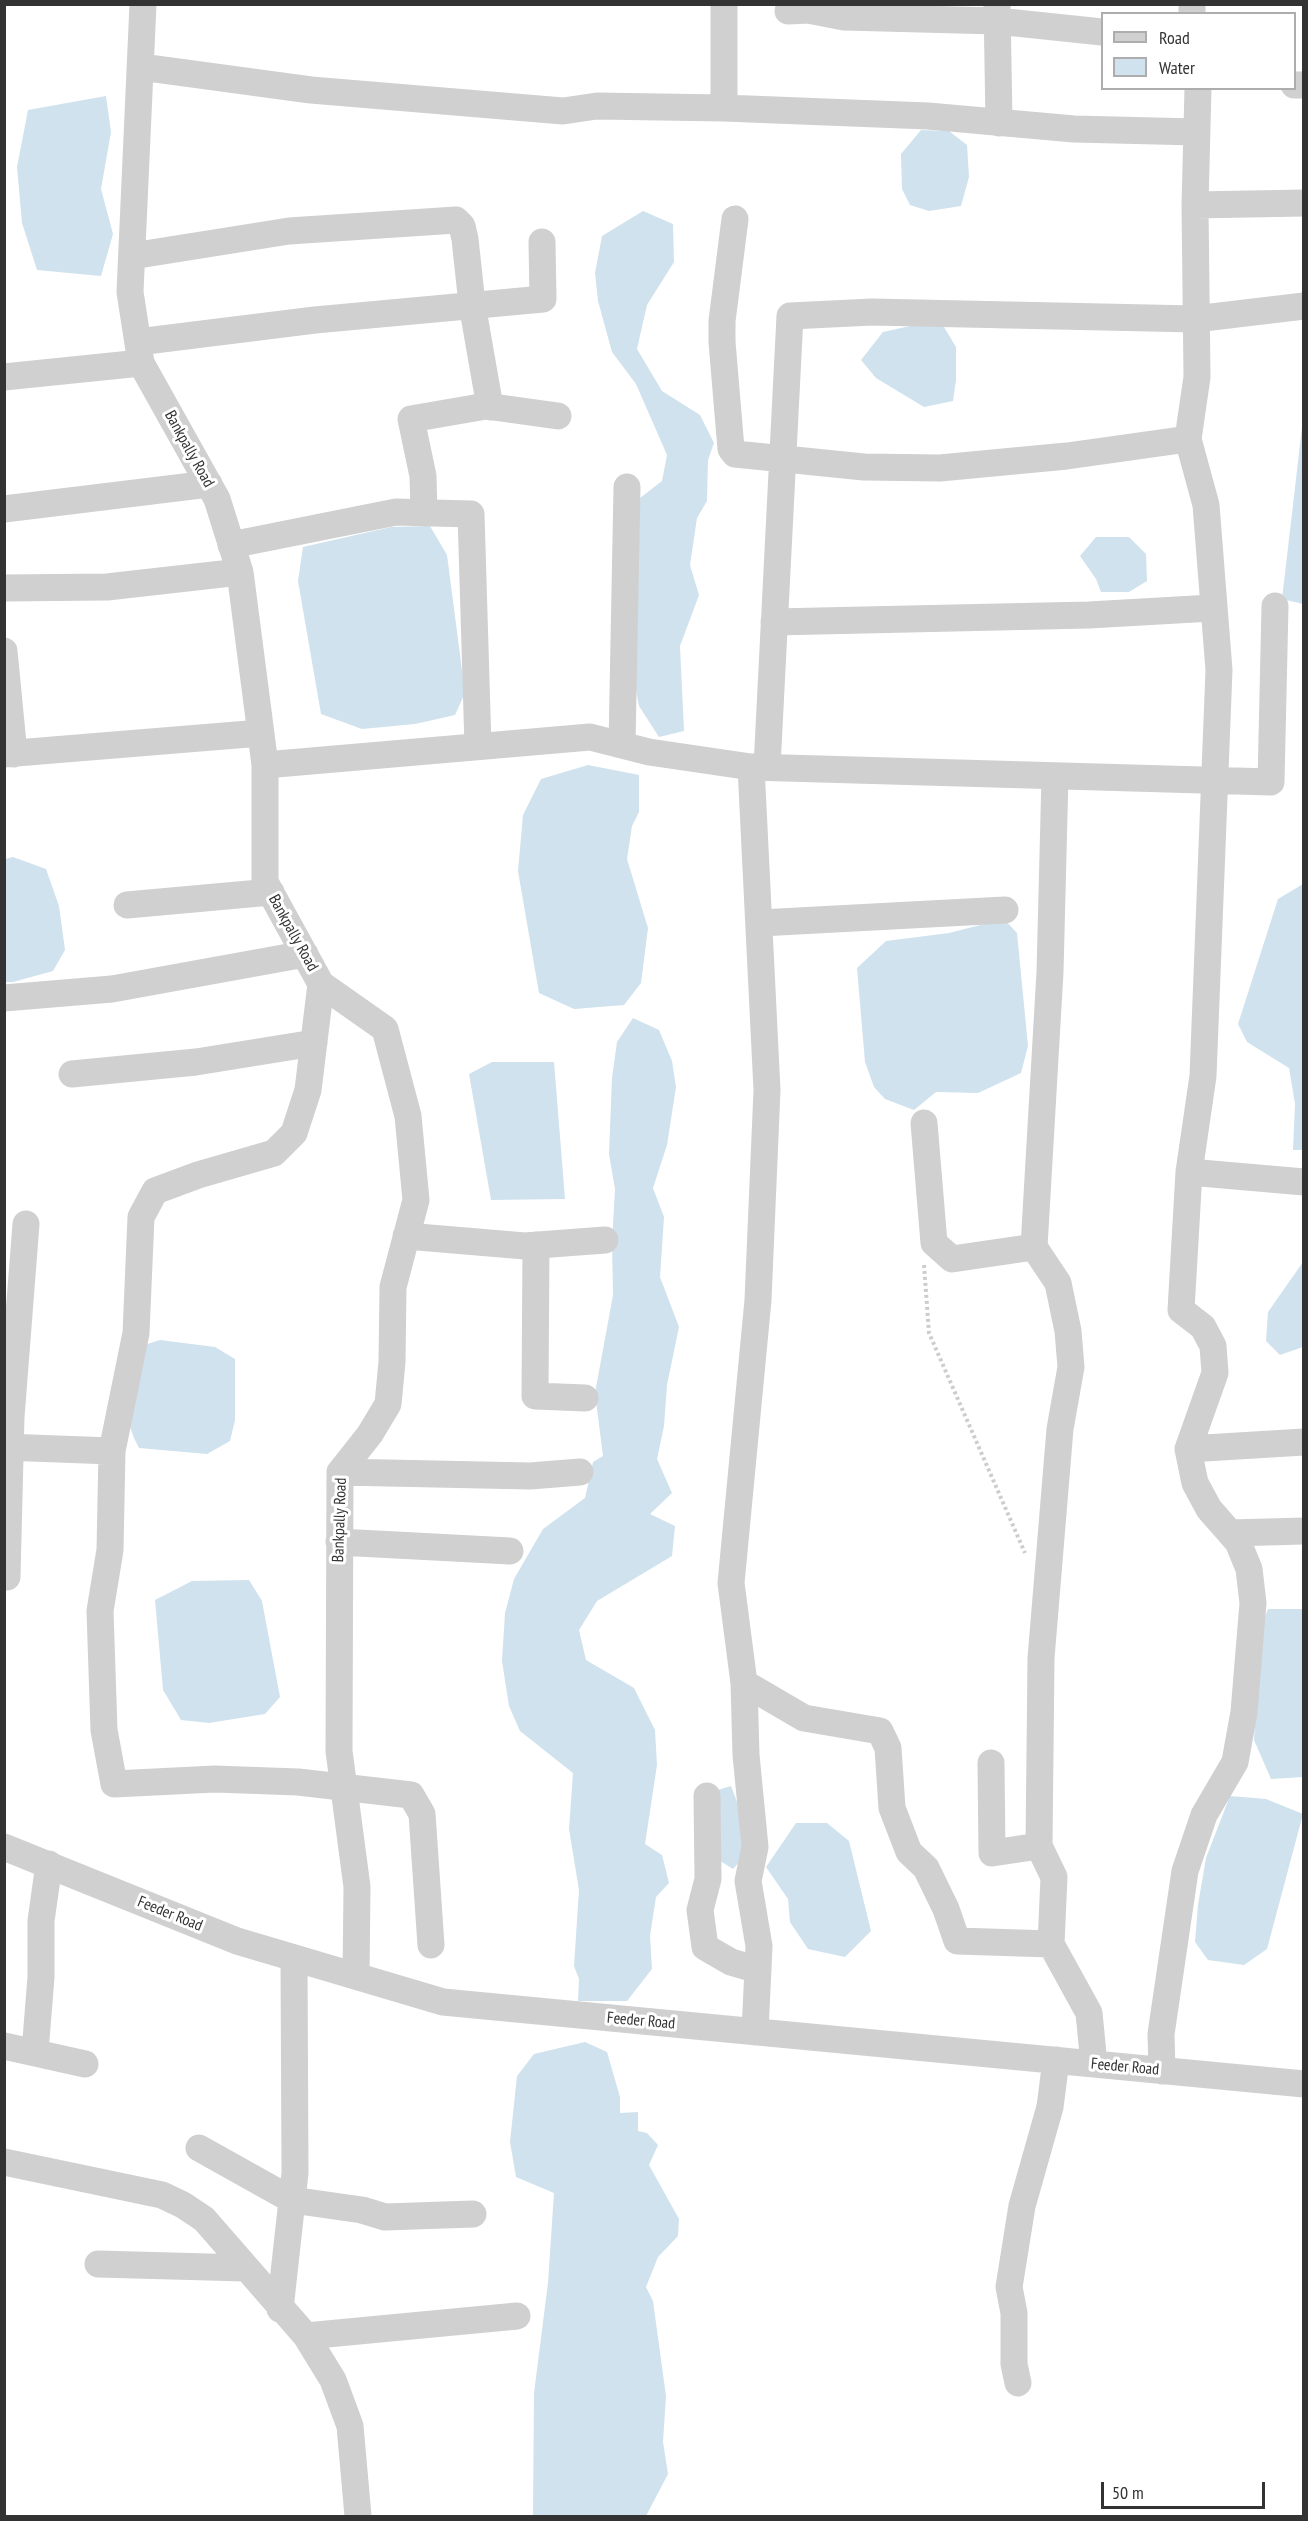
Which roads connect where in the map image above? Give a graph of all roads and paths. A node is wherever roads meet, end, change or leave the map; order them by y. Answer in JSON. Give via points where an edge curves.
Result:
{"nodes":[{"id":1,"x":143,"y":4,"type":"edge"},
{"id":2,"x":724,"y":4,"type":"edge"},
{"id":3,"x":788,"y":11,"type":"dead end"},
{"id":4,"x":997,"y":13,"type":"edge"},
{"id":5,"x":1101,"y":32,"type":"edge"},
{"id":6,"x":141,"y":67,"type":"junction"},
{"id":7,"x":1198,"y":90,"type":"edge"},
{"id":8,"x":724,"y":108,"type":"junction"},
{"id":9,"x":999,"y":123,"type":"junction"},
{"id":10,"x":1197,"y":132,"type":"junction"},
{"id":11,"x":1304,"y":203,"type":"edge"},
{"id":12,"x":1195,"y":205,"type":"junction"},
{"id":13,"x":735,"y":219,"type":"dead end"},
{"id":14,"x":542,"y":242,"type":"dead end"},
{"id":15,"x":132,"y":256,"type":"junction"},
{"id":16,"x":472,"y":304,"type":"junction"},
{"id":17,"x":1304,"y":306,"type":"edge"},
{"id":18,"x":1195,"y":319,"type":"junction"},
{"id":19,"x":140,"y":352,"type":"junction"},
{"id":20,"x":4,"y":377,"type":"edge"},
{"id":21,"x":490,"y":407,"type":"junction"},
{"id":22,"x":558,"y":416,"type":"dead end"},
{"id":23,"x":1188,"y":439,"type":"junction"},
{"id":24,"x":783,"y":458,"type":"junction"},
{"id":25,"x":209,"y":484,"type":"junction"},
{"id":26,"x":627,"y":487,"type":"dead end"},
{"id":27,"x":4,"y":509,"type":"edge"},
{"id":28,"x":424,"y":513,"type":"junction"},
{"id":29,"x":231,"y":544,"type":"junction"},
{"id":30,"x":240,"y":572,"type":"junction"},
{"id":31,"x":4,"y":588,"type":"edge"},
{"id":32,"x":1275,"y":606,"type":"dead end"},
{"id":33,"x":1212,"y":608,"type":"junction"},
{"id":34,"x":774,"y":622,"type":"junction"},
{"id":35,"x":4,"y":651,"type":"edge"},
{"id":36,"x":261,"y":733,"type":"junction"},
{"id":37,"x":622,"y":745,"type":"junction"},
{"id":38,"x":478,"y":746,"type":"junction"},
{"id":39,"x":9,"y":754,"type":"edge"},
{"id":40,"x":265,"y":765,"type":"junction"},
{"id":41,"x":759,"y":767,"type":"junction"},
{"id":42,"x":1055,"y":776,"type":"junction"},
{"id":43,"x":1214,"y":783,"type":"junction"},
{"id":44,"x":271,"y":892,"type":"junction"},
{"id":45,"x":127,"y":905,"type":"dead end"},
{"id":46,"x":1005,"y":910,"type":"dead end"},
{"id":47,"x":760,"y":923,"type":"junction"},
{"id":48,"x":305,"y":954,"type":"junction"},
{"id":49,"x":321,"y":984,"type":"junction"},
{"id":50,"x":4,"y":998,"type":"edge"},
{"id":51,"x":314,"y":1043,"type":"junction"},
{"id":52,"x":72,"y":1074,"type":"dead end"},
{"id":53,"x":924,"y":1123,"type":"dead end"},
{"id":54,"x":1189,"y":1172,"type":"junction"},
{"id":55,"x":1304,"y":1182,"type":"edge"},
{"id":56,"x":26,"y":1224,"type":"dead end"},
{"id":57,"x":406,"y":1236,"type":"junction"},
{"id":58,"x":604,"y":1240,"type":"dead end"},
{"id":59,"x":934,"y":1243,"type":"junction"},
{"id":60,"x":536,"y":1245,"type":"junction"},
{"id":61,"x":1034,"y":1247,"type":"junction"},
{"id":62,"x":585,"y":1398,"type":"dead end"},
{"id":63,"x":1304,"y":1442,"type":"edge"},
{"id":64,"x":8,"y":1447,"type":"edge"},
{"id":65,"x":1188,"y":1449,"type":"junction"},
{"id":66,"x":112,"y":1451,"type":"junction"},
{"id":67,"x":340,"y":1472,"type":"junction"},
{"id":68,"x":580,"y":1472,"type":"dead end"},
{"id":69,"x":1304,"y":1531,"type":"edge"},
{"id":70,"x":1230,"y":1533,"type":"junction"},
{"id":71,"x":339,"y":1542,"type":"junction"},
{"id":72,"x":510,"y":1551,"type":"dead end"},
{"id":73,"x":1026,"y":1555,"type":"dead end"},
{"id":74,"x":7,"y":1577,"type":"dead end"},
{"id":75,"x":744,"y":1683,"type":"junction"},
{"id":76,"x":991,"y":1763,"type":"dead end"},
{"id":77,"x":344,"y":1788,"type":"junction"},
{"id":78,"x":707,"y":1796,"type":"dead end"},
{"id":79,"x":1039,"y":1846,"type":"junction"},
{"id":80,"x":4,"y":1847,"type":"edge"},
{"id":81,"x":49,"y":1864,"type":"junction"},
{"id":82,"x":1051,"y":1944,"type":"junction"},
{"id":83,"x":431,"y":1945,"type":"dead end"},
{"id":84,"x":294,"y":1958,"type":"junction"},
{"id":85,"x":758,"y":1970,"type":"junction"},
{"id":86,"x":356,"y":1976,"type":"junction"},
{"id":87,"x":755,"y":2032,"type":"junction"},
{"id":88,"x":4,"y":2046,"type":"edge"},
{"id":89,"x":35,"y":2052,"type":"junction"},
{"id":90,"x":1056,"y":2060,"type":"junction"},
{"id":91,"x":85,"y":2064,"type":"dead end"},
{"id":92,"x":1094,"y":2064,"type":"junction"},
{"id":93,"x":1162,"y":2071,"type":"junction"},
{"id":94,"x":1304,"y":2084,"type":"edge"},
{"id":95,"x":199,"y":2148,"type":"dead end"},
{"id":96,"x":4,"y":2162,"type":"edge"},
{"id":97,"x":292,"y":2200,"type":"junction"},
{"id":98,"x":473,"y":2214,"type":"dead end"},
{"id":99,"x":98,"y":2264,"type":"dead end"},
{"id":100,"x":245,"y":2268,"type":"junction"},
{"id":101,"x":280,"y":2309,"type":"junction"},
{"id":102,"x":517,"y":2316,"type":"dead end"},
{"id":103,"x":306,"y":2336,"type":"junction"},
{"id":104,"x":1018,"y":2383,"type":"dead end"},
{"id":105,"x":358,"y":2517,"type":"edge"}],
"edges":[{"from":1,"to":6,"type":"street","name":"Bankpally Road"},
{"from":2,"to":8,"type":"street"},
{"from":3,"to":4,"type":"street","via":[[808,10],[844,17]]},
{"from":4,"to":5,"type":"street"},
{"from":4,"to":9,"type":"street"},
{"from":6,"to":8,"type":"street","via":[[310,90],[563,111],[597,106]]},
{"from":6,"to":15,"type":"street","name":"Bankpally Road"},
{"from":7,"to":10,"type":"street"},
{"from":8,"to":9,"type":"street","via":[[927,116]]},
{"from":9,"to":10,"type":"street"},
{"from":10,"to":12,"type":"street"},
{"from":11,"to":12,"type":"street"},
{"from":12,"to":18,"type":"street"},
{"from":13,"to":24,"type":"street","via":[[722,321],[731,448],[735,454]]},
{"from":14,"to":16,"type":"street","via":[[543,299]]},
{"from":15,"to":16,"type":"street","via":[[289,231],[456,220],[465,239]]},
{"from":15,"to":19,"type":"street","name":"Bankpally Road","via":[[130,292]]},
{"from":16,"to":19,"type":"street"},
{"from":16,"to":21,"type":"street"},
{"from":17,"to":18,"type":"street"},
{"from":18,"to":23,"type":"street","via":[[1197,377]]},
{"from":18,"to":24,"type":"street","via":[[872,312],[790,316]]},
{"from":19,"to":20,"type":"street"},
{"from":19,"to":25,"type":"street","name":"Bankpally Road"},
{"from":21,"to":22,"type":"street"},
{"from":21,"to":28,"type":"street","via":[[411,419],[423,476]]},
{"from":23,"to":24,"type":"street","via":[[940,468],[864,467]]},
{"from":23,"to":33,"type":"street","via":[[1206,505]]},
{"from":24,"to":34,"type":"street"},
{"from":25,"to":27,"type":"street"},
{"from":25,"to":29,"type":"street","name":"Bankpally Road"},
{"from":26,"to":37,"type":"street"},
{"from":28,"to":29,"type":"street","via":[[396,512]]},
{"from":28,"to":38,"type":"street","via":[[471,514]]},
{"from":29,"to":30,"type":"street","name":"Bankpally Road"},
{"from":30,"to":31,"type":"street","via":[[107,587]]},
{"from":30,"to":36,"type":"street","name":"Bankpally Road"},
{"from":32,"to":43,"type":"street","via":[[1271,782]]},
{"from":33,"to":34,"type":"street","via":[[1089,615]]},
{"from":33,"to":43,"type":"street","via":[[1219,670]]},
{"from":34,"to":41,"type":"street"},
{"from":35,"to":39,"type":"street"},
{"from":36,"to":39,"type":"street"},
{"from":36,"to":40,"type":"street","name":"Bankpally Road"},
{"from":37,"to":38,"type":"street","via":[[590,737]]},
{"from":37,"to":41,"type":"street"},
{"from":38,"to":40,"type":"street"},
{"from":40,"to":44,"type":"street","name":"Bankpally Road","via":[[265,882]]},
{"from":41,"to":42,"type":"street"},
{"from":41,"to":47,"type":"street"},
{"from":42,"to":43,"type":"street"},
{"from":42,"to":61,"type":"street","via":[[1050,972]]},
{"from":43,"to":54,"type":"street","via":[[1203,1076]]},
{"from":44,"to":45,"type":"street"},
{"from":44,"to":48,"type":"street","name":"Bankpally Road"},
{"from":46,"to":47,"type":"street"},
{"from":47,"to":75,"type":"street","via":[[768,1090],[758,1300],[731,1583]]},
{"from":48,"to":49,"type":"street","name":"Bankpally Road"},
{"from":48,"to":50,"type":"street","via":[[112,989]]},
{"from":49,"to":51,"type":"street"},
{"from":49,"to":57,"type":"street","name":"Bankpally Road","via":[[385,1029],[408,1116],[416,1200]]},
{"from":51,"to":52,"type":"street","via":[[196,1062]]},
{"from":51,"to":66,"type":"street","via":[[308,1090],[294,1133],[274,1153],[155,1191],[141,1216],[136,1333]]},
{"from":53,"to":59,"type":"street"},
{"from":54,"to":55,"type":"street"},
{"from":54,"to":65,"type":"street","via":[[1181,1310],[1203,1327],[1213,1346],[1215,1373]]},
{"from":56,"to":64,"type":"street"},
{"from":57,"to":60,"type":"street"},
{"from":57,"to":67,"type":"street","name":"Bankpally Road","via":[[393,1287],[388,1404]]},
{"from":58,"to":60,"type":"street"},
{"from":59,"to":61,"type":"street","via":[[952,1259]]},
{"from":59,"to":73,"type":"path","via":[[924,1260],[929,1333]]},
{"from":60,"to":62,"type":"street","via":[[535,1396]]},
{"from":61,"to":79,"type":"street","via":[[1058,1283],[1071,1367],[1060,1429],[1041,1658]]},
{"from":63,"to":65,"type":"street"},
{"from":64,"to":66,"type":"street"},
{"from":64,"to":74,"type":"street"},
{"from":65,"to":70,"type":"street","via":[[1195,1483],[1209,1509]]},
{"from":66,"to":77,"type":"street","via":[[110,1550],[100,1611],[104,1730],[114,1784],[215,1779]]},
{"from":67,"to":68,"type":"street","via":[[530,1476]]},
{"from":67,"to":71,"type":"street","name":"Bankpally Road"},
{"from":69,"to":70,"type":"street"},
{"from":70,"to":93,"type":"street","via":[[1249,1569],[1253,1603],[1244,1712],[1235,1762],[1204,1815],[1185,1870],[1161,2034]]},
{"from":71,"to":72,"type":"street"},
{"from":71,"to":77,"type":"street","name":"Bankpally Road","via":[[339,1751]]},
{"from":75,"to":82,"type":"street","via":[[804,1718],[880,1731],[888,1748],[892,1808],[909,1852],[926,1869],[957,1941]]},
{"from":75,"to":85,"type":"street","via":[[755,1847],[748,1881],[759,1946]]},
{"from":76,"to":79,"type":"street","via":[[992,1853]]},
{"from":77,"to":83,"type":"street","via":[[411,1795],[417,1802],[422,1814]]},
{"from":77,"to":86,"type":"street","name":"Bankpally Road","via":[[357,1887]]},
{"from":78,"to":85,"type":"street","via":[[708,1879],[700,1910],[705,1947],[732,1962]]},
{"from":79,"to":82,"type":"street","via":[[1053,1877]]},
{"from":80,"to":81,"type":"street","name":"Feeder Road"},
{"from":81,"to":84,"type":"street","name":"Feeder Road","via":[[237,1941]]},
{"from":81,"to":89,"type":"street","via":[[41,1921]]},
{"from":82,"to":92,"type":"street","via":[[1089,2013]]},
{"from":84,"to":86,"type":"street","name":"Feeder Road"},
{"from":84,"to":97,"type":"street"},
{"from":85,"to":87,"type":"street"},
{"from":86,"to":87,"type":"street","name":"Feeder Road","via":[[442,2002]]},
{"from":87,"to":90,"type":"street","name":"Feeder Road"},
{"from":88,"to":89,"type":"street"},
{"from":89,"to":91,"type":"street"},
{"from":90,"to":92,"type":"street","name":"Feeder Road"},
{"from":90,"to":104,"type":"street","via":[[1050,2107],[1022,2206],[1009,2287]]},
{"from":92,"to":93,"type":"street","name":"Feeder Road"},
{"from":93,"to":94,"type":"street","name":"Feeder Road"},
{"from":95,"to":97,"type":"street"},
{"from":96,"to":100,"type":"street","via":[[162,2195],[204,2219]]},
{"from":97,"to":98,"type":"street","via":[[385,2217]]},
{"from":97,"to":101,"type":"street"},
{"from":99,"to":100,"type":"street"},
{"from":100,"to":101,"type":"street"},
{"from":101,"to":103,"type":"street"},
{"from":102,"to":103,"type":"street"},
{"from":103,"to":105,"type":"street","via":[[333,2379],[350,2426]]}]}
